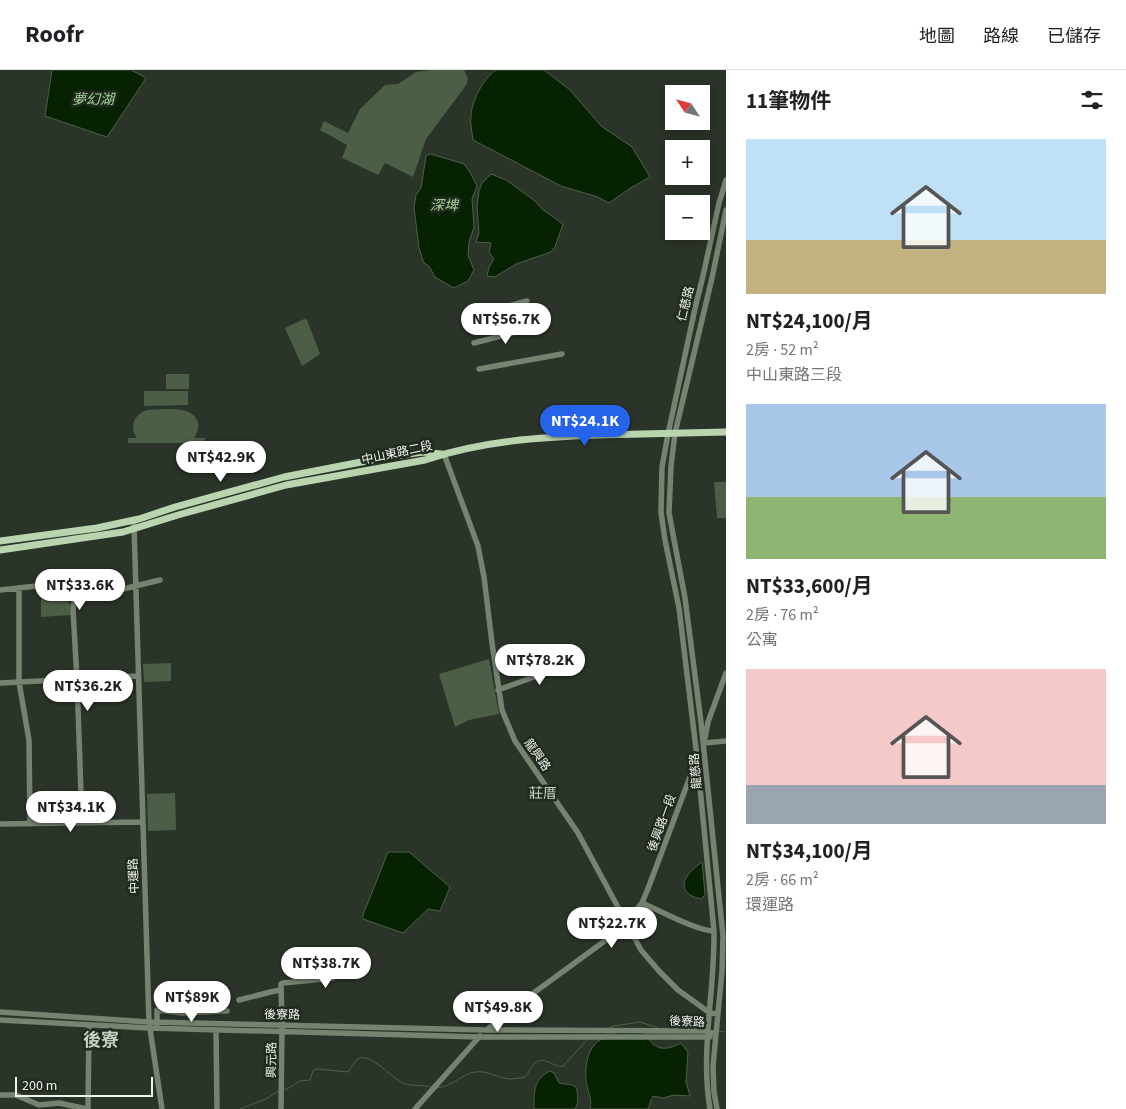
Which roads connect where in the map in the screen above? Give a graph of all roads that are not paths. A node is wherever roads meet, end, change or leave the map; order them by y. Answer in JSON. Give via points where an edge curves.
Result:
{"nodes":[{"id":1,"x":726,"y":180,"type":"edge"},
{"id":2,"x":726,"y":210,"type":"edge"},
{"id":3,"x":527,"y":302,"type":"dead end"},
{"id":4,"x":485,"y":312,"type":"dead end"},
{"id":5,"x":532,"y":328,"type":"dead end"},
{"id":6,"x":474,"y":343,"type":"dead end"},
{"id":7,"x":562,"y":354,"type":"dead end"},
{"id":8,"x":685,"y":354,"type":"junction"},
{"id":9,"x":693,"y":355,"type":"junction"},
{"id":10,"x":479,"y":369,"type":"dead end"},
{"id":11,"x":726,"y":432,"type":"edge"},
{"id":12,"x":671,"y":434,"type":"junction"},
{"id":13,"x":444,"y":454,"type":"junction"},
{"id":14,"x":133,"y":520,"type":"junction"},
{"id":15,"x":134,"y":529,"type":"junction"},
{"id":16,"x":674,"y":539,"type":"junction"},
{"id":17,"x":666,"y":540,"type":"junction"},
{"id":18,"x":0,"y":541,"type":"edge"},
{"id":19,"x":0,"y":550,"type":"edge"},
{"id":20,"x":160,"y":580,"type":"dead end"},
{"id":21,"x":135,"y":587,"type":"junction"},
{"id":22,"x":19,"y":588,"type":"junction"},
{"id":23,"x":0,"y":590,"type":"edge"},
{"id":24,"x":74,"y":601,"type":"junction"},
{"id":25,"x":576,"y":662,"type":"dead end"},
{"id":26,"x":726,"y":673,"type":"edge"},
{"id":27,"x":137,"y":676,"type":"junction"},
{"id":28,"x":77,"y":679,"type":"junction"},
{"id":29,"x":19,"y":682,"type":"junction"},
{"id":30,"x":0,"y":683,"type":"edge"},
{"id":31,"x":498,"y":690,"type":"junction"},
{"id":32,"x":726,"y":741,"type":"edge"},
{"id":33,"x":704,"y":743,"type":"junction"},
{"id":34,"x":697,"y":757,"type":"junction"},
{"id":35,"x":82,"y":822,"type":"junction"},
{"id":36,"x":142,"y":822,"type":"junction"},
{"id":37,"x":0,"y":824,"type":"edge"},
{"id":38,"x":30,"y":824,"type":"junction"},
{"id":39,"x":642,"y":903,"type":"junction"},
{"id":40,"x":626,"y":922,"type":"junction"},
{"id":41,"x":714,"y":932,"type":"junction"},
{"id":42,"x":339,"y":959,"type":"dead end"},
{"id":43,"x":281,"y":990,"type":"junction"},
{"id":44,"x":239,"y":1000,"type":"dead end"},
{"id":45,"x":227,"y":1011,"type":"dead end"},
{"id":46,"x":0,"y":1012,"type":"edge"},
{"id":47,"x":710,"y":1013,"type":"junction"},
{"id":48,"x":718,"y":1014,"type":"junction"},
{"id":49,"x":0,"y":1020,"type":"edge"},
{"id":50,"x":89,"y":1025,"type":"junction"},
{"id":51,"x":149,"y":1025,"type":"junction"},
{"id":52,"x":157,"y":1025,"type":"junction"},
{"id":53,"x":282,"y":1028,"type":"junction"},
{"id":54,"x":216,"y":1030,"type":"junction"},
{"id":55,"x":486,"y":1030,"type":"junction"},
{"id":56,"x":707,"y":1034,"type":"junction"},
{"id":57,"x":716,"y":1034,"type":"junction"},
{"id":58,"x":480,"y":1036,"type":"junction"},
{"id":59,"x":0,"y":1095,"type":"edge"},
{"id":60,"x":88,"y":1109,"type":"edge"},
{"id":61,"x":162,"y":1109,"type":"edge"},
{"id":62,"x":217,"y":1109,"type":"edge"},
{"id":63,"x":281,"y":1109,"type":"edge"},
{"id":64,"x":415,"y":1109,"type":"edge"},
{"id":65,"x":710,"y":1109,"type":"edge"},
{"id":66,"x":718,"y":1109,"type":"edge"}],
"edges":[{"from":1,"to":8,"type":"street","name":"仁慈路"},
{"from":2,"to":9,"type":"street","name":"仁慈路"},
{"from":3,"to":4,"type":"street"},
{"from":5,"to":6,"type":"street"},
{"from":7,"to":10,"type":"street"},
{"from":8,"to":9,"type":"street"},
{"from":8,"to":12,"type":"street","name":"仁慈路"},
{"from":9,"to":12,"type":"street","name":"仁慈路"},
{"from":11,"to":12,"type":"main road"},
{"from":12,"to":13,"type":"main road","via":[[544,437]]},
{"from":12,"to":16,"type":"street","name":"龍慈路","via":[[670,513]]},
{"from":12,"to":17,"type":"street","name":"龍慈路","via":[[662,467],[661,512]]},
{"from":13,"to":14,"type":"main road","name":"中山東路二段","via":[[423,452],[387,457],[284,477]]},
{"from":13,"to":15,"type":"main road","name":"中山東路二段","via":[[286,485]]},
{"from":13,"to":31,"type":"street","name":"龍興路","via":[[478,546]]},
{"from":14,"to":15,"type":"street","name":"中運路"},
{"from":14,"to":18,"type":"main road","name":"中山東路二段"},
{"from":15,"to":19,"type":"main road","name":"中山東路二段"},
{"from":15,"to":21,"type":"street","name":"中運路"},
{"from":16,"to":17,"type":"street"},
{"from":16,"to":33,"type":"street","name":"龍慈路"},
{"from":17,"to":34,"type":"street","name":"龍慈路","via":[[679,608]]},
{"from":20,"to":21,"type":"street"},
{"from":21,"to":24,"type":"street"},
{"from":21,"to":27,"type":"street","name":"中運路"},
{"from":22,"to":23,"type":"street"},
{"from":22,"to":24,"type":"street","via":[[55,584]]},
{"from":22,"to":29,"type":"street"},
{"from":24,"to":28,"type":"street"},
{"from":25,"to":31,"type":"street"},
{"from":26,"to":33,"type":"street","name":"後興路一段"},
{"from":27,"to":28,"type":"street"},
{"from":27,"to":36,"type":"street","name":"中運路"},
{"from":28,"to":29,"type":"street"},
{"from":28,"to":35,"type":"street"},
{"from":29,"to":30,"type":"street"},
{"from":29,"to":38,"type":"street","via":[[29,740]]},
{"from":31,"to":40,"type":"street","name":"龍興路","via":[[502,710],[515,741],[578,833]]},
{"from":32,"to":33,"type":"street"},
{"from":33,"to":34,"type":"street","name":"後興路一段"},
{"from":33,"to":48,"type":"street","name":"龍慈路","via":[[722,936]]},
{"from":34,"to":39,"type":"street","name":"後興路一段"},
{"from":34,"to":41,"type":"street","name":"龍慈路"},
{"from":35,"to":36,"type":"street"},
{"from":35,"to":38,"type":"street"},
{"from":36,"to":51,"type":"street","name":"中運路"},
{"from":37,"to":38,"type":"street"},
{"from":39,"to":40,"type":"street","name":"後興路一段"},
{"from":39,"to":41,"type":"street"},
{"from":40,"to":47,"type":"street","name":"龍興路","via":[[641,950],[659,971],[674,987]]},
{"from":40,"to":55,"type":"street","name":"後興路一段"},
{"from":41,"to":47,"type":"street","name":"龍慈路"},
{"from":42,"to":43,"type":"street","name":"興元路","via":[[334,978],[284,983],[280,984]]},
{"from":43,"to":44,"type":"street"},
{"from":43,"to":53,"type":"street","name":"興元路"},
{"from":45,"to":52,"type":"street","via":[[182,1013],[158,1010]]},
{"from":46,"to":51,"type":"street","name":"後寮路"},
{"from":47,"to":48,"type":"street","name":"龍興路"},
{"from":47,"to":56,"type":"street","name":"龍慈路"},
{"from":48,"to":57,"type":"street","name":"龍慈路"},
{"from":49,"to":50,"type":"street","name":"後寮路"},
{"from":50,"to":51,"type":"street","name":"後寮路"},
{"from":50,"to":60,"type":"street"},
{"from":51,"to":52,"type":"street","name":"後寮路"},
{"from":51,"to":61,"type":"street","name":"中運路"},
{"from":52,"to":53,"type":"street","name":"後寮路"},
{"from":52,"to":54,"type":"street","name":"後寮路"},
{"from":53,"to":54,"type":"street","name":"後寮路"},
{"from":53,"to":55,"type":"street","name":"後寮路"},
{"from":53,"to":58,"type":"street","name":"後寮路"},
{"from":53,"to":63,"type":"street","name":"興元路"},
{"from":54,"to":62,"type":"street"},
{"from":55,"to":56,"type":"street","name":"後寮路"},
{"from":55,"to":58,"type":"street","name":"後興路一段"},
{"from":56,"to":57,"type":"street","name":"後寮路"},
{"from":56,"to":58,"type":"street","name":"後寮路"},
{"from":56,"to":65,"type":"street","name":"龍慈路"},
{"from":57,"to":66,"type":"street","name":"龍慈路","via":[[713,1066]]},
{"from":58,"to":64,"type":"street","name":"後興路一段"},
{"from":59,"to":60,"type":"street","via":[[16,1095],[40,1105],[59,1103]]}]}
